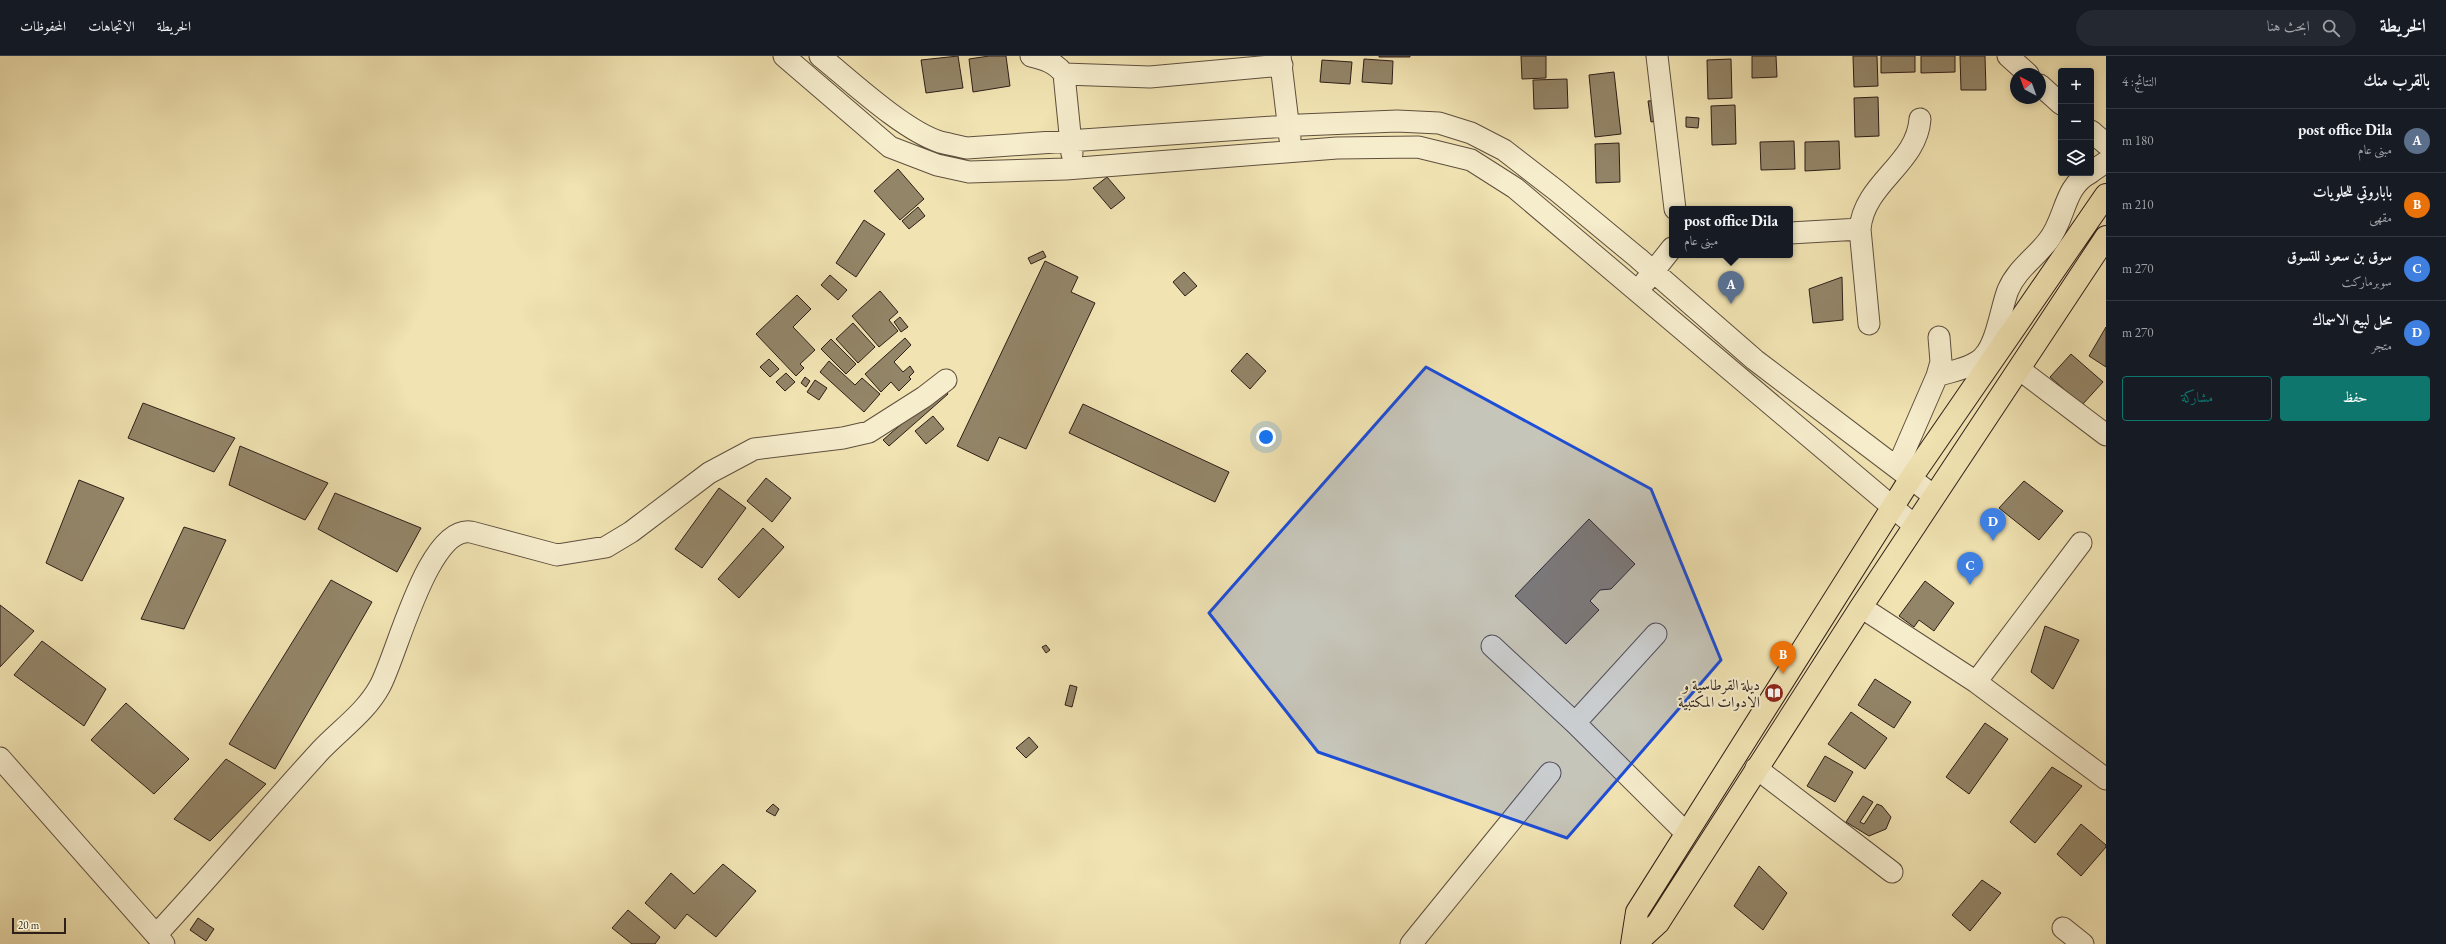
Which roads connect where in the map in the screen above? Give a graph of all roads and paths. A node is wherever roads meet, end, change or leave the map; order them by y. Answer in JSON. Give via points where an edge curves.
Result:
{"nodes":[{"id":1,"x":784,"y":56,"type":"edge"},
{"id":2,"x":820,"y":56,"type":"edge"},
{"id":3,"x":1031,"y":56,"type":"edge"},
{"id":4,"x":1657,"y":56,"type":"edge"},
{"id":5,"x":2008,"y":56,"type":"edge"},
{"id":6,"x":1281,"y":61,"type":"edge"},
{"id":7,"x":2021,"y":68,"type":"edge"},
{"id":8,"x":1064,"y":74,"type":"junction"},
{"id":9,"x":2046,"y":90,"type":"edge"},
{"id":10,"x":2058,"y":101,"type":"edge"},
{"id":11,"x":1920,"y":119,"type":"dead end"},
{"id":12,"x":1289,"y":126,"type":"junction"},
{"id":13,"x":2094,"y":134,"type":"edge"},
{"id":14,"x":1071,"y":140,"type":"junction"},
{"id":15,"x":2106,"y":144,"type":"edge"},
{"id":16,"x":1291,"y":151,"type":"junction"},
{"id":17,"x":2106,"y":162,"type":"edge"},
{"id":18,"x":1073,"y":169,"type":"junction"},
{"id":19,"x":2094,"y":170,"type":"edge"},
{"id":20,"x":2084,"y":176,"type":"edge"},
{"id":21,"x":2105,"y":198,"type":"edge"},
{"id":22,"x":1675,"y":206,"type":"edge"},
{"id":23,"x":1860,"y":228,"type":"junction"},
{"id":24,"x":1793,"y":233,"type":"edge"},
{"id":25,"x":2106,"y":237,"type":"edge"},
{"id":26,"x":1669,"y":252,"type":"edge"},
{"id":27,"x":1654,"y":271,"type":"junction"},
{"id":28,"x":1636,"y":291,"type":"junction"},
{"id":29,"x":1869,"y":324,"type":"dead end"},
{"id":30,"x":1938,"y":337,"type":"dead end"},
{"id":31,"x":2019,"y":369,"type":"junction"},
{"id":32,"x":1937,"y":376,"type":"junction"},
{"id":33,"x":946,"y":380,"type":"dead end"},
{"id":34,"x":2106,"y":434,"type":"edge"},
{"id":35,"x":1904,"y":473,"type":"junction"},
{"id":36,"x":1934,"y":496,"type":"junction"},
{"id":37,"x":1892,"y":507,"type":"junction"},
{"id":38,"x":1915,"y":526,"type":"junction"},
{"id":39,"x":2081,"y":543,"type":"dead end"},
{"id":40,"x":1861,"y":607,"type":"junction"},
{"id":41,"x":1656,"y":634,"type":"dead end"},
{"id":42,"x":1492,"y":646,"type":"dead end"},
{"id":43,"x":1976,"y":682,"type":"junction"},
{"id":44,"x":1575,"y":723,"type":"junction"},
{"id":45,"x":0,"y":758,"type":"edge"},
{"id":46,"x":1756,"y":768,"type":"junction"},
{"id":47,"x":1550,"y":773,"type":"dead end"},
{"id":48,"x":2106,"y":779,"type":"edge"},
{"id":49,"x":1686,"y":833,"type":"junction"},
{"id":50,"x":1892,"y":872,"type":"dead end"},
{"id":51,"x":2063,"y":928,"type":"dead end"},
{"id":52,"x":160,"y":940,"type":"edge"},
{"id":53,"x":1411,"y":944,"type":"edge"},
{"id":54,"x":1632,"y":944,"type":"edge"},
{"id":55,"x":1636,"y":944,"type":"edge"},
{"id":56,"x":2083,"y":944,"type":"edge"}],
"edges":[{"from":1,"to":18,"type":"street","via":[[890,146],[937,165],[969,172]]},
{"from":2,"to":14,"type":"street","via":[[883,106],[917,130],[939,141],[967,148]]},
{"from":3,"to":8,"type":"street","via":[[1060,67]]},
{"from":4,"to":22,"type":"street"},
{"from":5,"to":7,"type":"street"},
{"from":6,"to":8,"type":"street","via":[[1150,77]]},
{"from":6,"to":12,"type":"street"},
{"from":8,"to":14,"type":"street"},
{"from":9,"to":10,"type":"street"},
{"from":11,"to":23,"type":"street","via":[[1914,144],[1864,207]]},
{"from":12,"to":14,"type":"street"},
{"from":12,"to":16,"type":"street"},
{"from":12,"to":27,"type":"street","via":[[1397,121],[1439,123],[1471,133],[1504,150]]},
{"from":13,"to":15,"type":"street"},
{"from":14,"to":18,"type":"street"},
{"from":16,"to":18,"type":"street"},
{"from":16,"to":28,"type":"street","via":[[1418,147],[1471,160],[1515,188]]},
{"from":17,"to":19,"type":"street"},
{"from":20,"to":32,"type":"street","via":[[2068,193],[2066,208],[2049,241],[2016,275],[2008,291],[1990,347],[1984,356],[1973,364]]},
{"from":21,"to":35,"type":"main road"},
{"from":23,"to":24,"type":"street"},
{"from":23,"to":29,"type":"street"},
{"from":25,"to":31,"type":"main road"},
{"from":26,"to":27,"type":"street"},
{"from":27,"to":28,"type":"street"},
{"from":27,"to":35,"type":"street","via":[[1755,360]]},
{"from":28,"to":37,"type":"street"},
{"from":30,"to":32,"type":"street","via":[[1941,362]]},
{"from":31,"to":34,"type":"street"},
{"from":31,"to":36,"type":"main road"},
{"from":32,"to":35,"type":"street"},
{"from":33,"to":52,"type":"street","via":[[869,432],[843,438],[754,449],[709,473],[631,532],[606,547],[557,555],[471,532],[463,531],[454,535],[425,573],[380,687],[368,703],[322,750]]},
{"from":35,"to":36,"type":"street"},
{"from":35,"to":37,"type":"main road"},
{"from":36,"to":38,"type":"main road"},
{"from":37,"to":38,"type":"street"},
{"from":37,"to":49,"type":"main road"},
{"from":38,"to":40,"type":"main road"},
{"from":39,"to":43,"type":"street"},
{"from":40,"to":43,"type":"street"},
{"from":40,"to":46,"type":"main road"},
{"from":41,"to":44,"type":"street"},
{"from":42,"to":44,"type":"street"},
{"from":43,"to":48,"type":"street"},
{"from":44,"to":49,"type":"street"},
{"from":45,"to":52,"type":"street"},
{"from":46,"to":50,"type":"street"},
{"from":46,"to":55,"type":"main road","via":[[1658,923]]},
{"from":47,"to":53,"type":"street"},
{"from":49,"to":54,"type":"main road","via":[[1637,912]]},
{"from":51,"to":56,"type":"street"}]}
